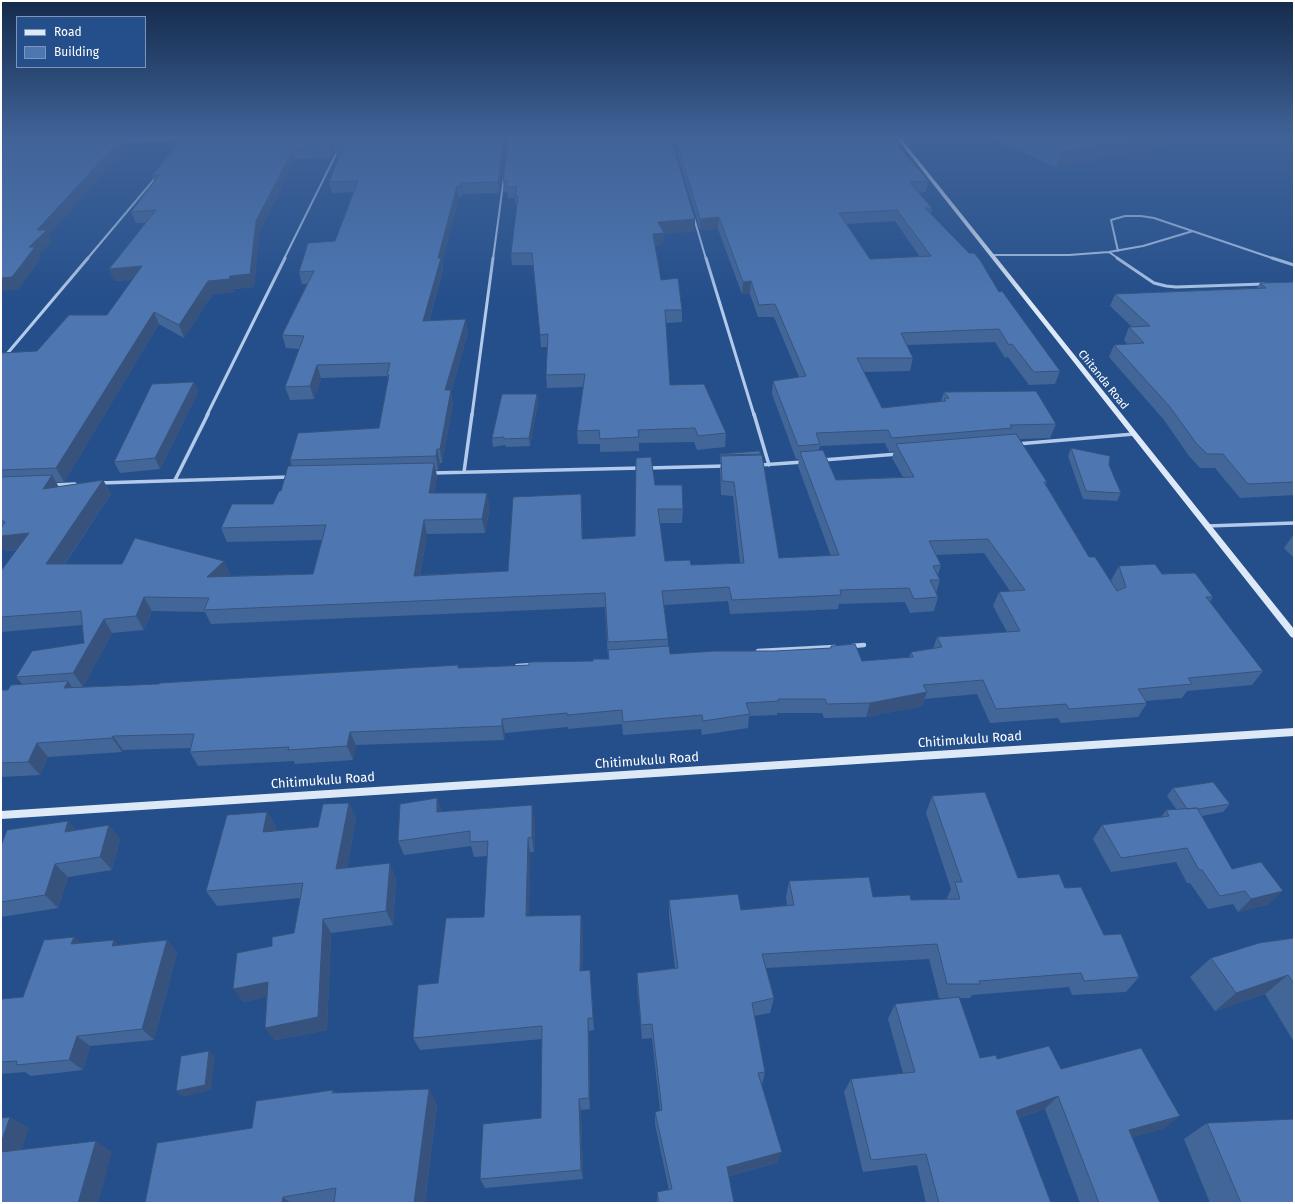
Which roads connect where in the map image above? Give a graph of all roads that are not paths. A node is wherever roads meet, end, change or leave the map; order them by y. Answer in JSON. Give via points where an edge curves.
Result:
{"nodes":[{"id":1,"x":143,"y":192,"type":"edge"},
{"id":2,"x":317,"y":192,"type":"edge"},
{"id":3,"x":502,"y":192,"type":"edge"},
{"id":4,"x":941,"y":192,"type":"edge"},
{"id":5,"x":692,"y":212,"type":"edge"},
{"id":6,"x":1193,"y":231,"type":"junction"},
{"id":7,"x":1118,"y":250,"type":"junction"},
{"id":8,"x":1109,"y":252,"type":"junction"},
{"id":9,"x":991,"y":255,"type":"junction"},
{"id":10,"x":1294,"y":265,"type":"edge"},
{"id":11,"x":1268,"y":284,"type":"edge"},
{"id":12,"x":1,"y":361,"type":"edge"},
{"id":13,"x":1134,"y":434,"type":"junction"},
{"id":14,"x":1015,"y":444,"type":"edge"},
{"id":15,"x":904,"y":453,"type":"edge"},
{"id":16,"x":808,"y":461,"type":"edge"},
{"id":17,"x":816,"y":461,"type":"edge"},
{"id":18,"x":753,"y":465,"type":"edge"},
{"id":19,"x":769,"y":465,"type":"junction"},
{"id":20,"x":730,"y":466,"type":"edge"},
{"id":21,"x":464,"y":472,"type":"junction"},
{"id":22,"x":425,"y":473,"type":"edge"},
{"id":23,"x":292,"y":477,"type":"edge"},
{"id":24,"x":175,"y":480,"type":"junction"},
{"id":25,"x":96,"y":483,"type":"edge"},
{"id":26,"x":80,"y":484,"type":"edge"},
{"id":27,"x":48,"y":486,"type":"edge"},
{"id":28,"x":1294,"y":523,"type":"edge"},
{"id":29,"x":1207,"y":526,"type":"junction"},
{"id":30,"x":1294,"y":635,"type":"edge"},
{"id":31,"x":864,"y":645,"type":"dead end"},
{"id":32,"x":840,"y":646,"type":"edge"},
{"id":33,"x":848,"y":646,"type":"edge"},
{"id":34,"x":753,"y":652,"type":"edge"},
{"id":35,"x":539,"y":664,"type":"edge"},
{"id":36,"x":515,"y":666,"type":"edge"},
{"id":37,"x":1294,"y":732,"type":"edge"},
{"id":38,"x":1,"y":815,"type":"edge"}],
"edges":[{"from":1,"to":12,"type":"street"},
{"from":2,"to":24,"type":"street"},
{"from":3,"to":21,"type":"street"},
{"from":4,"to":9,"type":"street","name":"Chitanda Road"},
{"from":5,"to":19,"type":"street"},
{"from":6,"to":7,"type":"street","via":[[1143,246]]},
{"from":6,"to":7,"type":"street","via":[[1147,217],[1115,218],[1111,220]]},
{"from":6,"to":10,"type":"street"},
{"from":7,"to":8,"type":"street"},
{"from":8,"to":9,"type":"street"},
{"from":8,"to":11,"type":"street","via":[[1154,283],[1166,286]]},
{"from":9,"to":13,"type":"street","name":"Chitanda Road"},
{"from":13,"to":14,"type":"street"},
{"from":13,"to":29,"type":"street","name":"Chitanda Road"},
{"from":15,"to":17,"type":"street"},
{"from":16,"to":19,"type":"street"},
{"from":18,"to":19,"type":"street"},
{"from":20,"to":21,"type":"street"},
{"from":21,"to":22,"type":"street"},
{"from":23,"to":24,"type":"street"},
{"from":24,"to":25,"type":"street"},
{"from":26,"to":27,"type":"street"},
{"from":28,"to":29,"type":"street"},
{"from":29,"to":30,"type":"street","name":"Chitanda Road"},
{"from":31,"to":33,"type":"street"},
{"from":32,"to":34,"type":"street"},
{"from":35,"to":36,"type":"street"},
{"from":37,"to":38,"type":"street","name":"Chitimukulu Road"}]}
